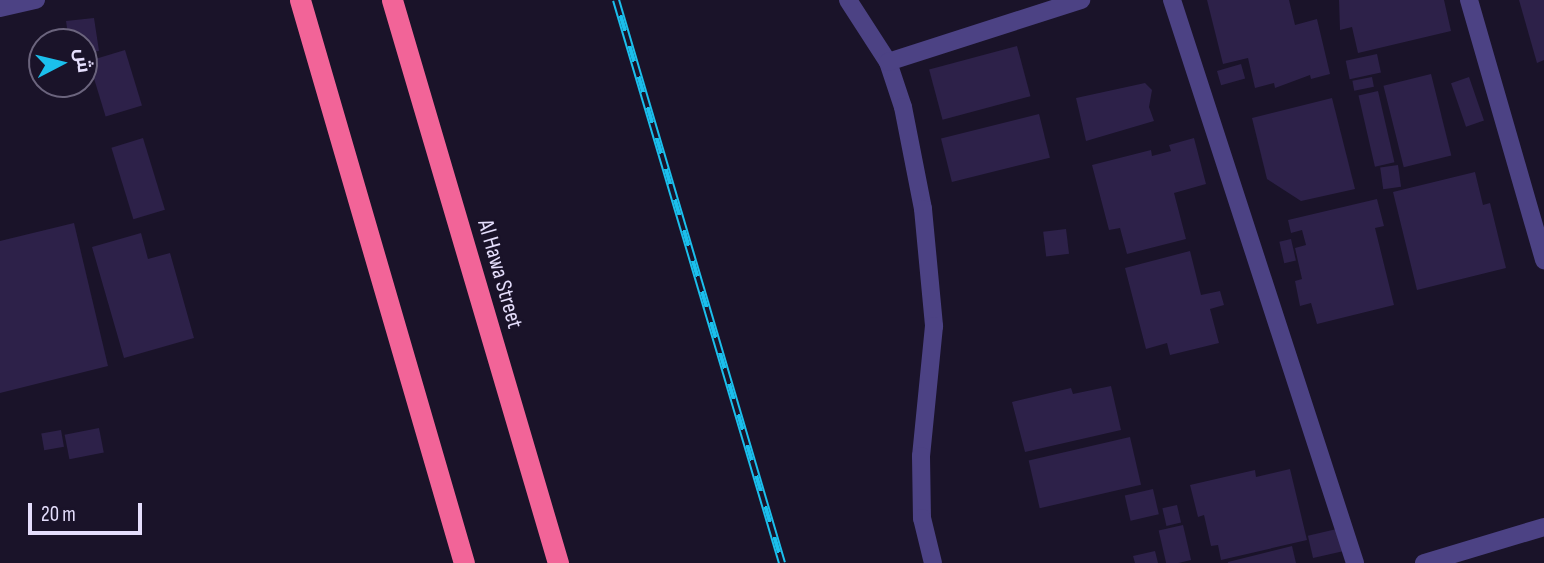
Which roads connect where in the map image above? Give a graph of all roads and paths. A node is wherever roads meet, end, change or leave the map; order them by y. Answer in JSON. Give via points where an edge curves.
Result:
{"nodes":[{"id":1,"x":36,"y":0,"type":"edge"},
{"id":2,"x":300,"y":0,"type":"edge"},
{"id":3,"x":393,"y":0,"type":"edge"},
{"id":4,"x":848,"y":0,"type":"edge"},
{"id":5,"x":1081,"y":0,"type":"edge"},
{"id":6,"x":1172,"y":0,"type":"edge"},
{"id":7,"x":1469,"y":0,"type":"edge"},
{"id":8,"x":0,"y":8,"type":"edge"},
{"id":9,"x":888,"y":62,"type":"junction"},
{"id":10,"x":1544,"y":260,"type":"edge"},
{"id":11,"x":1544,"y":527,"type":"edge"},
{"id":12,"x":464,"y":563,"type":"edge"},
{"id":13,"x":558,"y":563,"type":"edge"},
{"id":14,"x":933,"y":563,"type":"edge"},
{"id":15,"x":1354,"y":563,"type":"edge"},
{"id":16,"x":1424,"y":563,"type":"edge"}],
"edges":[{"from":1,"to":8,"type":"street"},
{"from":2,"to":12,"type":"highway"},
{"from":3,"to":13,"type":"highway","name":"Al Hawa Street"},
{"from":4,"to":9,"type":"street"},
{"from":5,"to":9,"type":"street"},
{"from":6,"to":15,"type":"street"},
{"from":7,"to":10,"type":"street"},
{"from":9,"to":14,"type":"street","via":[[903,107],[923,209],[933,313],[921,456],[922,518]]},
{"from":11,"to":16,"type":"street"}]}
